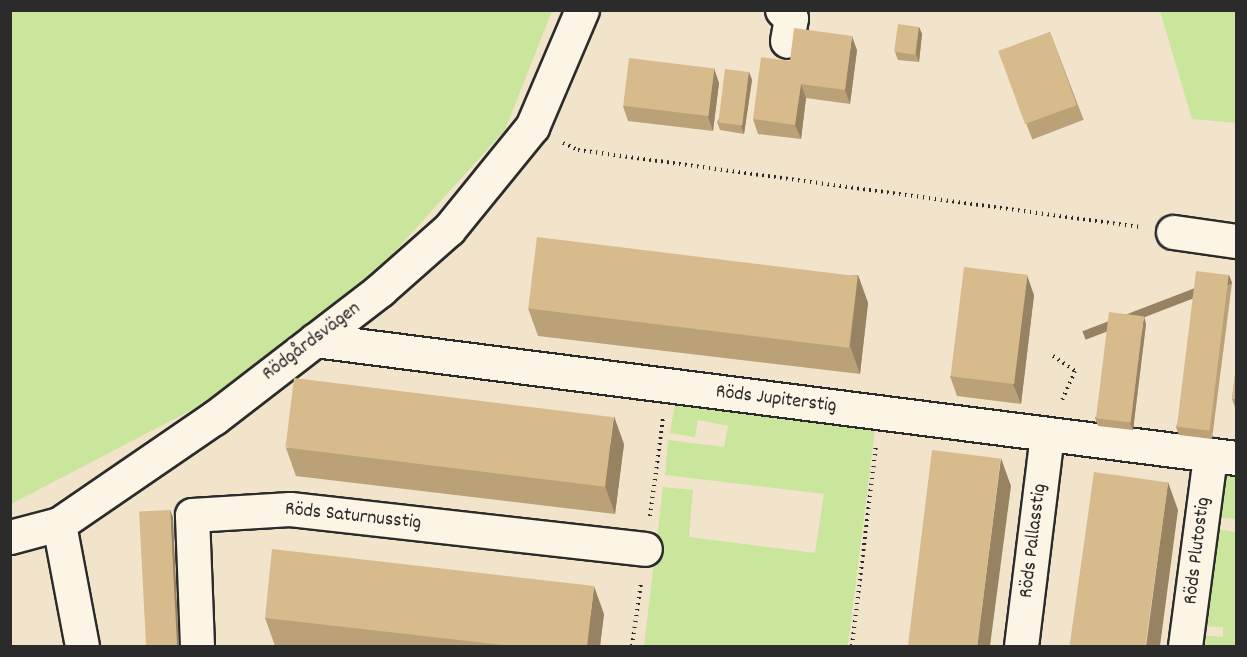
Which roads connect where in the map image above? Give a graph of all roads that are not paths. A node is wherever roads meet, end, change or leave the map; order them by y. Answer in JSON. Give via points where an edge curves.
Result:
{"nodes":[{"id":1,"x":582,"y":10,"type":"edge"},
{"id":2,"x":1173,"y":232,"type":"road end"},
{"id":3,"x":1236,"y":241,"type":"edge"},
{"id":4,"x":315,"y":340,"type":"junction"},
{"id":5,"x":1047,"y":435,"type":"junction"},
{"id":6,"x":1223,"y":457,"type":"edge"},
{"id":7,"x":58,"y":524,"type":"junction"},
{"id":8,"x":10,"y":537,"type":"edge"},
{"id":9,"x":645,"y":549,"type":"dead end"},
{"id":10,"x":82,"y":646,"type":"edge"},
{"id":11,"x":197,"y":646,"type":"edge"},
{"id":12,"x":1021,"y":646,"type":"edge"},
{"id":13,"x":1185,"y":646,"type":"edge"}],
"edges":[{"from":1,"to":4,"type":"street","name":"Rödgårdsvägen","via":[[532,128],[449,230]]},
{"from":2,"to":3,"type":"street"},
{"from":4,"to":5,"type":"street","name":"Röds Jupiterstig"},
{"from":4,"to":7,"type":"street","name":"Rödgårdsvägen"},
{"from":5,"to":6,"type":"street","name":"Röds Jupiterstig"},
{"from":5,"to":12,"type":"street","name":"Röds Pallasstig"},
{"from":6,"to":13,"type":"street","name":"Röds Plutostig"},
{"from":7,"to":8,"type":"street"},
{"from":7,"to":10,"type":"street"},
{"from":9,"to":11,"type":"street","name":"Röds Saturnusstig","via":[[290,509],[192,515]]}]}
